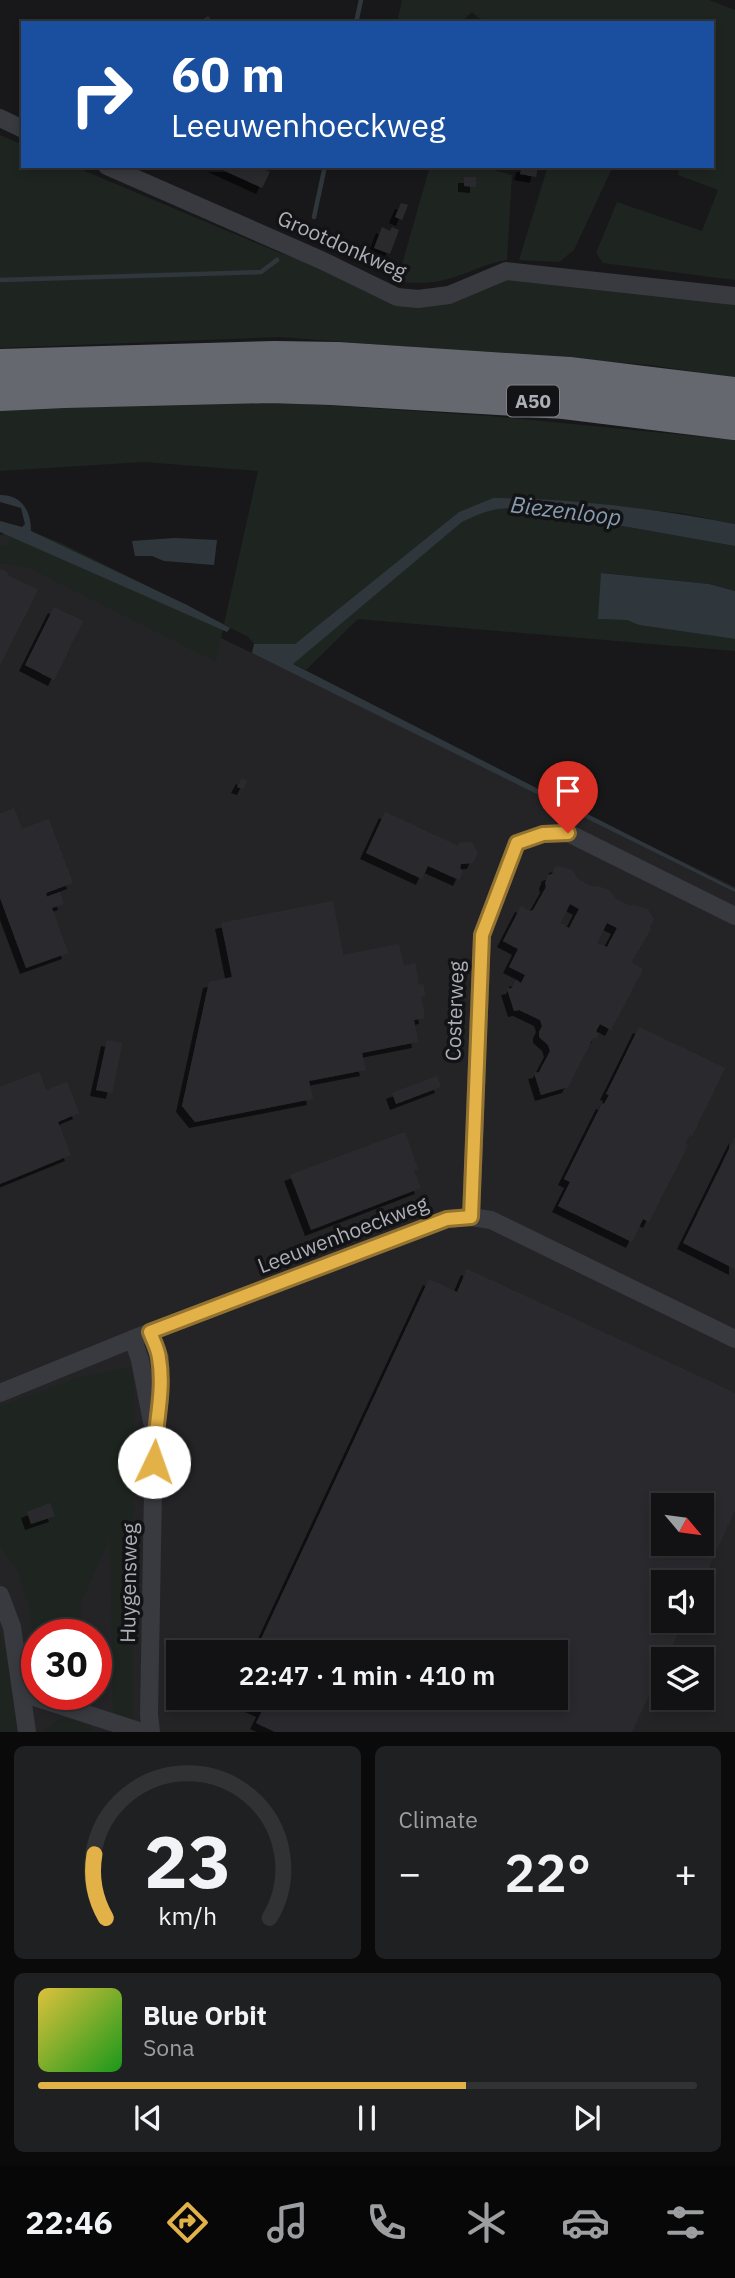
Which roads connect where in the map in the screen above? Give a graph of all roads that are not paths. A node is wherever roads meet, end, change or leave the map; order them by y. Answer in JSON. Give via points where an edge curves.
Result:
{"nodes":[{"id":1,"x":0,"y":118,"type":"edge"},
{"id":2,"x":21,"y":128,"type":"edge"},
{"id":3,"x":112,"y":168,"type":"edge"},
{"id":4,"x":735,"y":296,"type":"edge"},
{"id":5,"x":0,"y":365,"type":"edge"},
{"id":6,"x":273,"y":372,"type":"junction"},
{"id":7,"x":735,"y":394,"type":"edge"},
{"id":8,"x":0,"y":396,"type":"edge"},
{"id":9,"x":735,"y":424,"type":"edge"},
{"id":10,"x":735,"y":916,"type":"edge"},
{"id":11,"x":471,"y":1217,"type":"junction"},
{"id":12,"x":150,"y":1332,"type":"junction"},
{"id":13,"x":133,"y":1339,"type":"junction"},
{"id":14,"x":735,"y":1339,"type":"edge"},
{"id":15,"x":0,"y":1394,"type":"edge"},
{"id":16,"x":154,"y":1436,"type":"junction"},
{"id":17,"x":0,"y":1595,"type":"edge"},
{"id":18,"x":21,"y":1686,"type":"edge"},
{"id":19,"x":24,"y":1710,"type":"edge"},
{"id":20,"x":74,"y":1710,"type":"edge"},
{"id":21,"x":27,"y":1732,"type":"edge"},
{"id":22,"x":142,"y":1732,"type":"edge"},
{"id":23,"x":151,"y":1732,"type":"edge"}],
"edges":[{"from":1,"to":2,"type":"street"},
{"from":3,"to":4,"type":"street","name":"Grootdonkweg","via":[[397,297],[449,295],[506,271]]},
{"from":5,"to":6,"type":"highway","number":"A50"},
{"from":6,"to":7,"type":"highway","number":"A50","via":[[338,358],[569,373]]},
{"from":6,"to":8,"type":"highway","number":"A50"},
{"from":6,"to":9,"type":"highway","number":"A50","via":[[331,388],[564,403]]},
{"from":10,"to":11,"type":"street","name":"Costerweg","via":[[568,833],[543,834],[517,843],[482,935]]},
{"from":11,"to":12,"type":"street","name":"Leeuwenhoeckweg","via":[[447,1219]]},
{"from":11,"to":14,"type":"street","name":"Leeuwenhoeckweg","via":[[491,1220]]},
{"from":12,"to":13,"type":"street","name":"Leeuwenhoeckweg"},
{"from":12,"to":16,"type":"street","name":"Huygensweg","via":[[160,1358]]},
{"from":13,"to":15,"type":"street","name":"Leeuwenhoeckweg"},
{"from":13,"to":16,"type":"street","name":"Huygensweg"},
{"from":16,"to":23,"type":"street","name":"Huygensweg"},
{"from":17,"to":18,"type":"street","via":[[12,1627]]},
{"from":19,"to":21,"type":"street"},
{"from":20,"to":22,"type":"street"}]}
